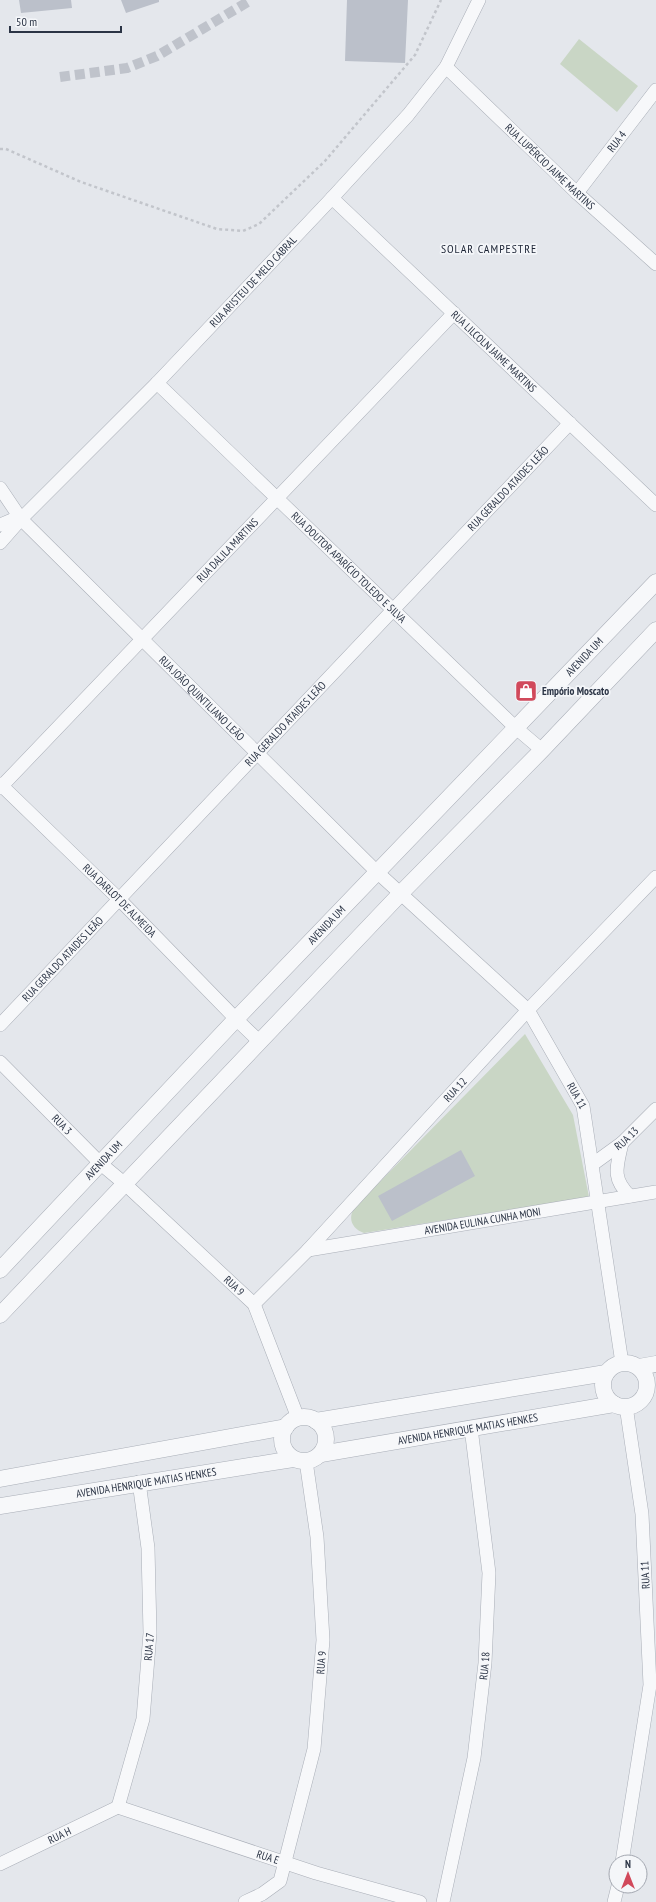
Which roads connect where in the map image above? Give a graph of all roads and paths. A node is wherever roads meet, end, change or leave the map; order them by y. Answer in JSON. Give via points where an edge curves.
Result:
{"nodes":[{"id":1,"x":441,"y":0,"type":"edge"},
{"id":2,"x":479,"y":0,"type":"edge"},
{"id":3,"x":446,"y":67,"type":"junction"},
{"id":4,"x":656,"y":90,"type":"edge"},
{"id":5,"x":0,"y":149,"type":"edge"},
{"id":6,"x":576,"y":193,"type":"junction"},
{"id":7,"x":332,"y":198,"type":"junction"},
{"id":8,"x":656,"y":264,"type":"edge"},
{"id":9,"x":454,"y":313,"type":"junction"},
{"id":10,"x":157,"y":383,"type":"junction"},
{"id":11,"x":570,"y":423,"type":"junction"},
{"id":12,"x":0,"y":488,"type":"edge"},
{"id":13,"x":277,"y":498,"type":"junction"},
{"id":14,"x":656,"y":505,"type":"edge"},
{"id":15,"x":20,"y":518,"type":"junction"},
{"id":16,"x":0,"y":525,"type":"edge"},
{"id":17,"x":0,"y":543,"type":"edge"},
{"id":18,"x":656,"y":582,"type":"edge"},
{"id":19,"x":393,"y":610,"type":"junction"},
{"id":20,"x":656,"y":630,"type":"edge"},
{"id":21,"x":142,"y":639,"type":"junction"},
{"id":22,"x":516,"y":728,"type":"junction"},
{"id":23,"x":542,"y":750,"type":"junction"},
{"id":24,"x":257,"y":753,"type":"junction"},
{"id":25,"x":1,"y":786,"type":"edge"},
{"id":26,"x":377,"y":872,"type":"junction"},
{"id":27,"x":656,"y":877,"type":"edge"},
{"id":28,"x":401,"y":893,"type":"junction"},
{"id":29,"x":119,"y":899,"type":"junction"},
{"id":30,"x":528,"y":1010,"type":"junction"},
{"id":31,"x":236,"y":1019,"type":"junction"},
{"id":32,"x":0,"y":1025,"type":"edge"},
{"id":33,"x":260,"y":1042,"type":"junction"},
{"id":34,"x":0,"y":1062,"type":"edge"},
{"id":35,"x":656,"y":1108,"type":"edge"},
{"id":36,"x":622,"y":1143,"type":"junction"},
{"id":37,"x":101,"y":1164,"type":"junction"},
{"id":38,"x":592,"y":1164,"type":"junction"},
{"id":39,"x":125,"y":1184,"type":"junction"},
{"id":40,"x":656,"y":1192,"type":"edge"},
{"id":41,"x":630,"y":1196,"type":"junction"},
{"id":42,"x":597,"y":1202,"type":"junction"},
{"id":43,"x":308,"y":1250,"type":"junction"},
{"id":44,"x":0,"y":1270,"type":"edge"},
{"id":45,"x":254,"y":1304,"type":"junction"},
{"id":46,"x":0,"y":1315,"type":"edge"},
{"id":47,"x":622,"y":1363,"type":"junction"},
{"id":48,"x":656,"y":1364,"type":"edge"},
{"id":49,"x":639,"y":1367,"type":"junction"},
{"id":50,"x":606,"y":1373,"type":"junction"},
{"id":51,"x":649,"y":1398,"type":"edge"},
{"id":52,"x":620,"y":1405,"type":"junction"},
{"id":53,"x":316,"y":1421,"type":"junction"},
{"id":54,"x":292,"y":1423,"type":"junction"},
{"id":55,"x":471,"y":1428,"type":"junction"},
{"id":56,"x":321,"y":1454,"type":"junction"},
{"id":57,"x":300,"y":1460,"type":"junction"},
{"id":58,"x":0,"y":1479,"type":"edge"},
{"id":59,"x":139,"y":1482,"type":"junction"},
{"id":60,"x":0,"y":1506,"type":"edge"},
{"id":61,"x":653,"y":1685,"type":"edge"},
{"id":62,"x":118,"y":1807,"type":"junction"},
{"id":63,"x":623,"y":1854,"type":"edge"},
{"id":64,"x":285,"y":1862,"type":"junction"},
{"id":65,"x":0,"y":1864,"type":"edge"},
{"id":66,"x":245,"y":1902,"type":"edge"},
{"id":67,"x":420,"y":1902,"type":"edge"},
{"id":68,"x":443,"y":1902,"type":"edge"}],
"edges":[{"from":1,"to":5,"type":"path","via":[[415,55],[325,161],[259,224],[243,230],[217,229],[80,182],[6,149]]},
{"from":2,"to":3,"type":"street","name":"RUA ARISTEU DE MELO CABRAL"},
{"from":3,"to":6,"type":"street","name":"RUA LUPÉRCIO JAIME MARTINS"},
{"from":3,"to":7,"type":"street","name":"RUA ARISTEU DE MELO CABRAL","via":[[408,115]]},
{"from":4,"to":6,"type":"street","name":"RUA 4"},
{"from":6,"to":8,"type":"street","name":"RUA LUPÉRCIO JAIME MARTINS"},
{"from":7,"to":9,"type":"street","name":"RUA LILCOLN JAIME MARTINS"},
{"from":7,"to":10,"type":"street","name":"RUA ARISTEU DE MELO CABRAL"},
{"from":9,"to":11,"type":"street","name":"RUA LILCOLN JAIME MARTINS"},
{"from":9,"to":13,"type":"street","name":"RUA DALILA MARTINS"},
{"from":10,"to":13,"type":"street","name":"RUA DOUTOR APARÍCIO TOLEDO E SILVA"},
{"from":10,"to":15,"type":"street","name":"RUA ARISTEU DE MELO CABRAL"},
{"from":11,"to":14,"type":"street","name":"RUA LILCOLN JAIME MARTINS"},
{"from":11,"to":19,"type":"street","name":"RUA GERALDO ATAIDES LEÃO"},
{"from":12,"to":15,"type":"street","name":"RUA JOÃO QUINTILIANO LEÃO"},
{"from":13,"to":19,"type":"street","name":"RUA DOUTOR APARÍCIO TOLEDO E SILVA"},
{"from":13,"to":21,"type":"street","name":"RUA DALILA MARTINS"},
{"from":15,"to":16,"type":"street"},
{"from":15,"to":17,"type":"street","name":"RUA ARISTEU DE MELO CABRAL"},
{"from":15,"to":21,"type":"street","name":"RUA JOÃO QUINTILIANO LEÃO"},
{"from":18,"to":22,"type":"street","name":"AVENIDA UM"},
{"from":19,"to":22,"type":"street","name":"RUA DOUTOR APARÍCIO TOLEDO E SILVA"},
{"from":19,"to":24,"type":"street","name":"RUA GERALDO ATAIDES LEÃO"},
{"from":20,"to":23,"type":"street"},
{"from":21,"to":24,"type":"street","name":"RUA JOÃO QUINTILIANO LEÃO"},
{"from":21,"to":25,"type":"street","name":"RUA DALILA MARTINS"},
{"from":22,"to":23,"type":"street","name":"RUA DOUTOR APARÍCIO TOLEDO E SILVA"},
{"from":22,"to":26,"type":"street","name":"AVENIDA UM"},
{"from":23,"to":28,"type":"street"},
{"from":24,"to":26,"type":"street","name":"RUA JOÃO QUINTILIANO LEÃO"},
{"from":24,"to":29,"type":"street","name":"RUA GERALDO ATAIDES LEÃO"},
{"from":25,"to":29,"type":"street","name":"RUA DARLOT DE ALMEIDA"},
{"from":26,"to":28,"type":"street","name":"RUA JOÃO QUINTILIANO LEÃO"},
{"from":26,"to":31,"type":"street","name":"AVENIDA UM"},
{"from":27,"to":30,"type":"street","name":"RUA 12"},
{"from":28,"to":30,"type":"street","name":"RUA 11"},
{"from":28,"to":33,"type":"street"},
{"from":29,"to":31,"type":"street","name":"RUA DARLOT DE ALMEIDA"},
{"from":29,"to":32,"type":"street","name":"RUA GERALDO ATAIDES LEÃO"},
{"from":30,"to":38,"type":"street","name":"RUA 11","via":[[583,1106]]},
{"from":30,"to":43,"type":"street","name":"RUA 12"},
{"from":31,"to":33,"type":"street","name":"RUA DARLOT DE ALMEIDA"},
{"from":31,"to":37,"type":"street","name":"AVENIDA UM"},
{"from":33,"to":39,"type":"street"},
{"from":34,"to":37,"type":"street","name":"RUA 3"},
{"from":35,"to":36,"type":"street","name":"RUA 13"},
{"from":36,"to":38,"type":"street","name":"RUA 13"},
{"from":36,"to":41,"type":"street","via":[[617,1165],[618,1182]]},
{"from":37,"to":39,"type":"street","name":"RUA 3"},
{"from":37,"to":44,"type":"street","name":"AVENIDA UM"},
{"from":38,"to":42,"type":"street","name":"RUA 11"},
{"from":39,"to":45,"type":"street","name":"RUA 9"},
{"from":39,"to":46,"type":"street"},
{"from":40,"to":41,"type":"street","name":"AVENIDA EULINA CUNHA MONI"},
{"from":41,"to":42,"type":"street","name":"AVENIDA EULINA CUNHA MONI"},
{"from":42,"to":43,"type":"street","name":"AVENIDA EULINA CUNHA MONI"},
{"from":42,"to":47,"type":"street","name":"RUA 11"},
{"from":43,"to":45,"type":"street","name":"RUA 12"},
{"from":45,"to":54,"type":"street","name":"RUA 9"},
{"from":47,"to":49,"type":"street","via":[[631,1363]]},
{"from":47,"to":50,"type":"street","via":[[613,1366]]},
{"from":48,"to":49,"type":"street"},
{"from":49,"to":51,"type":"street","via":[[645,1374]]},
{"from":50,"to":52,"type":"street","via":[[603,1381],[607,1398]]},
{"from":50,"to":53,"type":"street"},
{"from":51,"to":52,"type":"street","via":[[635,1404]]},
{"from":52,"to":55,"type":"street","name":"AVENIDA HENRIQUE MATIAS HENKES"},
{"from":52,"to":61,"type":"street","name":"RUA 11","via":[[642,1514]]},
{"from":53,"to":54,"type":"street","via":[[310,1418]]},
{"from":53,"to":56,"type":"street","via":[[324,1429],[326,1437]]},
{"from":54,"to":57,"type":"street","via":[[282,1436],[283,1445],[287,1453]]},
{"from":54,"to":58,"type":"street"},
{"from":55,"to":56,"type":"street","name":"AVENIDA HENRIQUE MATIAS HENKES"},
{"from":55,"to":68,"type":"street","name":"RUA 18","via":[[489,1573],[485,1663],[474,1758]]},
{"from":56,"to":57,"type":"street","via":[[318,1457]]},
{"from":57,"to":59,"type":"street","name":"AVENIDA HENRIQUE MATIAS HENKES"},
{"from":57,"to":64,"type":"street","name":"RUA 9","via":[[317,1537],[323,1640],[314,1749]]},
{"from":59,"to":60,"type":"street","name":"AVENIDA HENRIQUE MATIAS HENKES"},
{"from":59,"to":62,"type":"street","name":"RUA 17","via":[[148,1548],[150,1633],[143,1718]]},
{"from":61,"to":63,"type":"street","name":"RUA 11"},
{"from":62,"to":64,"type":"street","name":"RUA E"},
{"from":62,"to":65,"type":"street","name":"RUA H"},
{"from":64,"to":66,"type":"street","name":"RUA 9","via":[[280,1881]]},
{"from":64,"to":67,"type":"street","name":"RUA E"}]}
